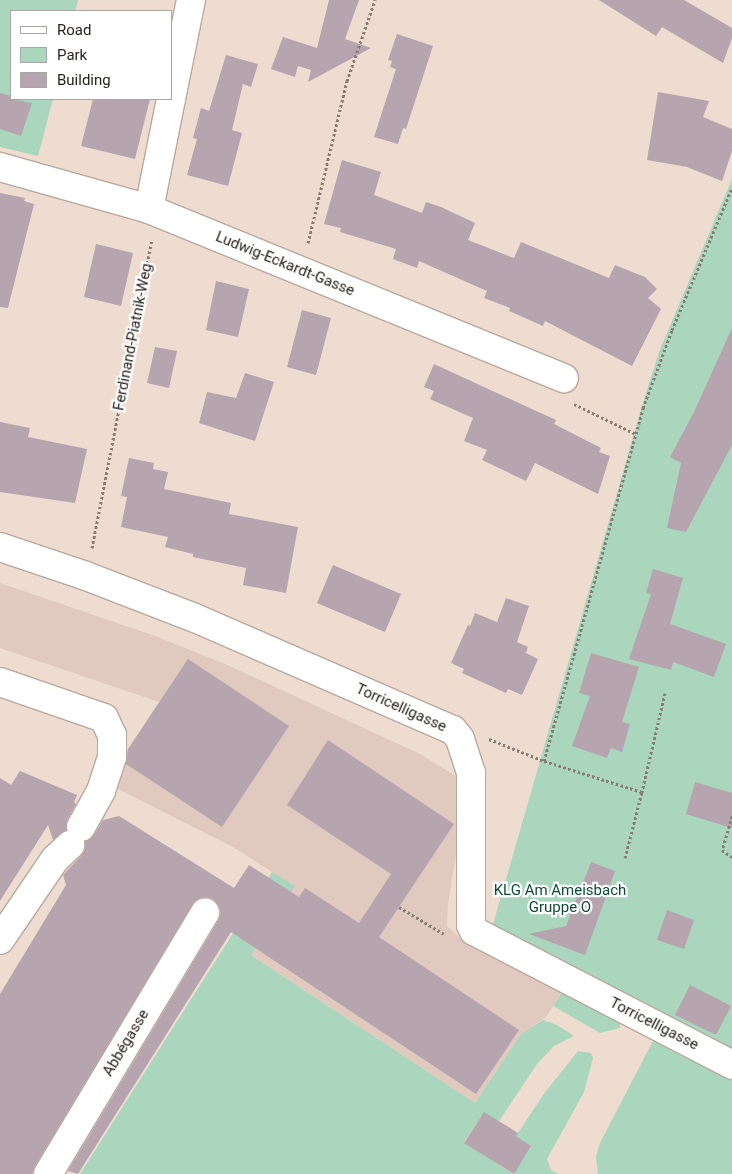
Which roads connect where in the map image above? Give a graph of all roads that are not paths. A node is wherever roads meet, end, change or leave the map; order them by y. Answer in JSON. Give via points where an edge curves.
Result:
{"nodes":[{"id":1,"x":191,"y":0,"type":"edge"},
{"id":2,"x":172,"y":94,"type":"edge"},
{"id":3,"x":171,"y":100,"type":"edge"},
{"id":4,"x":0,"y":167,"type":"edge"},
{"id":5,"x":149,"y":209,"type":"junction"},
{"id":6,"x":564,"y":378,"type":"road end"},
{"id":7,"x":0,"y":546,"type":"edge"},
{"id":8,"x":0,"y":682,"type":"edge"},
{"id":9,"x":205,"y":913,"type":"dead end"},
{"id":10,"x":0,"y":940,"type":"edge"},
{"id":11,"x":732,"y":1064,"type":"edge"},
{"id":12,"x":48,"y":1174,"type":"edge"}],
"edges":[{"from":1,"to":2,"type":"street"},
{"from":3,"to":5,"type":"street"},
{"from":4,"to":5,"type":"street","name":"Ludwig-Eckardt-Gasse"},
{"from":5,"to":6,"type":"street","name":"Ludwig-Eckardt-Gasse"},
{"from":7,"to":11,"type":"street","name":"Torricelligasse","via":[[195,618],[453,730],[460,740],[471,774],[471,925],[474,931]]},
{"from":8,"to":10,"type":"street","via":[[104,718],[112,735],[112,757],[102,791],[76,836],[55,859]]},
{"from":9,"to":12,"type":"street","name":"Abbégasse"}]}
